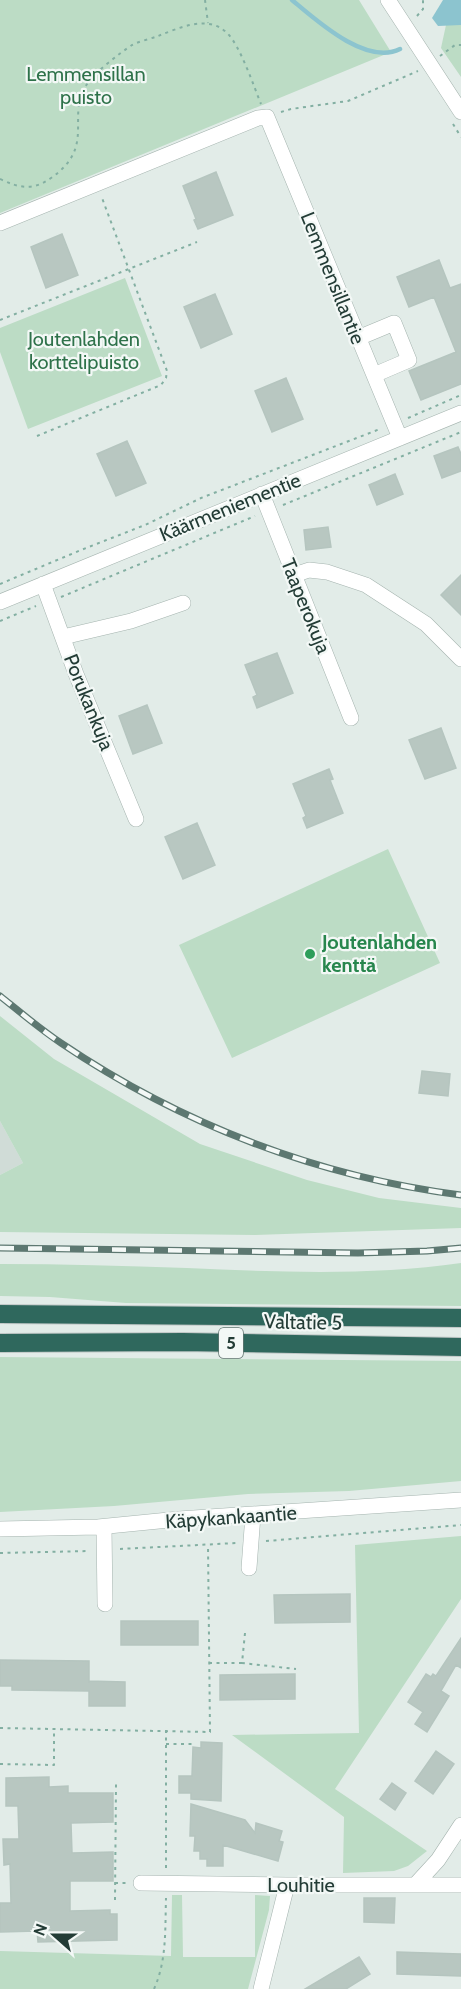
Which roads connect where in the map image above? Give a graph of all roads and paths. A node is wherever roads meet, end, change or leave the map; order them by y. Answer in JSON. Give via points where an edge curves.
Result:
{"nodes":[{"id":1,"x":205,"y":0,"type":"edge"},
{"id":2,"x":388,"y":0,"type":"edge"},
{"id":3,"x":423,"y":0,"type":"edge"},
{"id":4,"x":415,"y":18,"type":"dead end"},
{"id":5,"x":208,"y":23,"type":"junction"},
{"id":6,"x":461,"y":45,"type":"edge"},
{"id":7,"x":440,"y":56,"type":"dead end"},
{"id":8,"x":420,"y":70,"type":"dead end"},
{"id":9,"x":461,"y":112,"type":"edge"},
{"id":10,"x":267,"y":117,"type":"junction"},
{"id":11,"x":0,"y":179,"type":"edge"},
{"id":12,"x":97,"y":184,"type":"junction"},
{"id":13,"x":0,"y":223,"type":"edge"},
{"id":14,"x":197,"y":242,"type":"dead end"},
{"id":15,"x":129,"y":269,"type":"junction"},
{"id":16,"x":0,"y":320,"type":"edge"},
{"id":17,"x":358,"y":338,"type":"junction"},
{"id":18,"x":374,"y":375,"type":"junction"},
{"id":19,"x":461,"y":396,"type":"edge"},
{"id":20,"x":461,"y":413,"type":"edge"},
{"id":21,"x":404,"y":419,"type":"dead end"},
{"id":22,"x":383,"y":428,"type":"dead end"},
{"id":23,"x":461,"y":432,"type":"edge"},
{"id":24,"x":36,"y":436,"type":"dead end"},
{"id":25,"x":400,"y":438,"type":"junction"},
{"id":26,"x":262,"y":494,"type":"junction"},
{"id":27,"x":278,"y":507,"type":"dead end"},
{"id":28,"x":257,"y":515,"type":"dead end"},
{"id":29,"x":294,"y":575,"type":"junction"},
{"id":30,"x":0,"y":584,"type":"edge"},
{"id":31,"x":44,"y":584,"type":"junction"},
{"id":32,"x":60,"y":597,"type":"dead end"},
{"id":33,"x":0,"y":602,"type":"edge"},
{"id":34,"x":183,"y":603,"type":"dead end"},
{"id":35,"x":40,"y":605,"type":"dead end"},
{"id":36,"x":0,"y":621,"type":"edge"},
{"id":37,"x":63,"y":637,"type":"junction"},
{"id":38,"x":461,"y":659,"type":"edge"},
{"id":39,"x":351,"y":718,"type":"dead end"},
{"id":40,"x":136,"y":819,"type":"dead end"},
{"id":41,"x":0,"y":1314,"type":"edge"},
{"id":42,"x":461,"y":1318,"type":"edge"},
{"id":43,"x":0,"y":1343,"type":"edge"},
{"id":44,"x":461,"y":1347,"type":"edge"},
{"id":45,"x":461,"y":1500,"type":"edge"},
{"id":46,"x":253,"y":1515,"type":"junction"},
{"id":47,"x":461,"y":1525,"type":"edge"},
{"id":48,"x":104,"y":1527,"type":"junction"},
{"id":49,"x":0,"y":1529,"type":"edge"},
{"id":50,"x":250,"y":1542,"type":"junction"},
{"id":51,"x":208,"y":1545,"type":"junction"},
{"id":52,"x":104,"y":1550,"type":"junction"},
{"id":53,"x":0,"y":1553,"type":"edge"},
{"id":54,"x":249,"y":1568,"type":"dead end"},
{"id":55,"x":105,"y":1604,"type":"dead end"},
{"id":56,"x":245,"y":1633,"type":"dead end"},
{"id":57,"x":209,"y":1663,"type":"junction"},
{"id":58,"x":242,"y":1663,"type":"junction"},
{"id":59,"x":296,"y":1669,"type":"dead end"},
{"id":60,"x":0,"y":1728,"type":"edge"},
{"id":61,"x":54,"y":1729,"type":"junction"},
{"id":62,"x":166,"y":1730,"type":"junction"},
{"id":63,"x":166,"y":1744,"type":"junction"},
{"id":64,"x":195,"y":1744,"type":"dead end"},
{"id":65,"x":0,"y":1764,"type":"edge"},
{"id":66,"x":116,"y":1784,"type":"dead end"},
{"id":67,"x":461,"y":1825,"type":"edge"},
{"id":68,"x":141,"y":1883,"type":"dead end"},
{"id":69,"x":166,"y":1883,"type":"junction"},
{"id":70,"x":416,"y":1884,"type":"junction"},
{"id":71,"x":287,"y":1885,"type":"junction"},
{"id":72,"x":461,"y":1885,"type":"edge"},
{"id":73,"x":115,"y":1900,"type":"dead end"},
{"id":74,"x":154,"y":1989,"type":"edge"},
{"id":75,"x":261,"y":1989,"type":"edge"}],
"edges":[{"from":1,"to":5,"type":"path"},
{"from":2,"to":9,"type":"street"},
{"from":3,"to":4,"type":"path","via":[[423,9]]},
{"from":5,"to":10,"type":"path","via":[[227,33],[238,50]]},
{"from":5,"to":11,"type":"path","via":[[187,25],[132,45],[94,75],[81,100],[75,154],[63,170],[29,189]]},
{"from":6,"to":7,"type":"path"},
{"from":8,"to":10,"type":"path","via":[[348,101],[291,109]]},
{"from":10,"to":12,"type":"street"},
{"from":10,"to":17,"type":"street","name":"Lemmensillantie"},
{"from":12,"to":13,"type":"street"},
{"from":12,"to":15,"type":"path"},
{"from":14,"to":15,"type":"path"},
{"from":15,"to":16,"type":"path"},
{"from":15,"to":24,"type":"path","via":[[167,371],[166,378],[161,385]]},
{"from":17,"to":18,"type":"street","name":"Lemmensillantie"},
{"from":17,"to":18,"type":"street","via":[[394,323],[409,360]]},
{"from":18,"to":25,"type":"street","name":"Lemmensillantie"},
{"from":19,"to":21,"type":"path"},
{"from":20,"to":25,"type":"street","name":"Käärmeniementie"},
{"from":22,"to":30,"type":"path","via":[[201,498]]},
{"from":23,"to":27,"type":"path"},
{"from":25,"to":26,"type":"street","name":"Käärmeniementie"},
{"from":26,"to":29,"type":"street","name":"Taaperokuja"},
{"from":26,"to":31,"type":"street","name":"Käärmeniementie"},
{"from":28,"to":32,"type":"path"},
{"from":29,"to":38,"type":"street","via":[[309,570],[327,572],[366,585],[426,624]]},
{"from":29,"to":39,"type":"street","name":"Taaperokuja"},
{"from":31,"to":33,"type":"street","name":"Käärmeniementie"},
{"from":31,"to":37,"type":"street","name":"Porukankuja"},
{"from":34,"to":37,"type":"street"},
{"from":35,"to":36,"type":"path"},
{"from":37,"to":40,"type":"street","name":"Porukankuja"},
{"from":41,"to":42,"type":"highway","name":"Valtatie 5","number":"5"},
{"from":43,"to":44,"type":"highway","name":"Valtatie 5","number":"5"},
{"from":45,"to":46,"type":"street","name":"Käpykankaantie"},
{"from":46,"to":48,"type":"street","name":"Käpykankaantie"},
{"from":46,"to":50,"type":"street"},
{"from":47,"to":50,"type":"path"},
{"from":48,"to":49,"type":"street","name":"Käpykankaantie"},
{"from":48,"to":52,"type":"street"},
{"from":50,"to":51,"type":"path"},
{"from":50,"to":54,"type":"street"},
{"from":51,"to":52,"type":"path"},
{"from":51,"to":57,"type":"path"},
{"from":52,"to":53,"type":"path"},
{"from":52,"to":55,"type":"street"},
{"from":56,"to":58,"type":"path"},
{"from":57,"to":58,"type":"path"},
{"from":57,"to":62,"type":"path","via":[[210,1732]]},
{"from":58,"to":59,"type":"path"},
{"from":60,"to":61,"type":"path"},
{"from":61,"to":62,"type":"path"},
{"from":61,"to":65,"type":"path","via":[[54,1765]]},
{"from":62,"to":63,"type":"path"},
{"from":63,"to":64,"type":"path"},
{"from":63,"to":69,"type":"path"},
{"from":66,"to":73,"type":"path"},
{"from":67,"to":70,"type":"street"},
{"from":68,"to":69,"type":"street","name":"Louhitie"},
{"from":69,"to":71,"type":"street","name":"Louhitie"},
{"from":69,"to":74,"type":"path","via":[[165,1950]]},
{"from":70,"to":71,"type":"street","name":"Louhitie"},
{"from":70,"to":72,"type":"street","name":"Louhitie"},
{"from":71,"to":75,"type":"street"}]}
